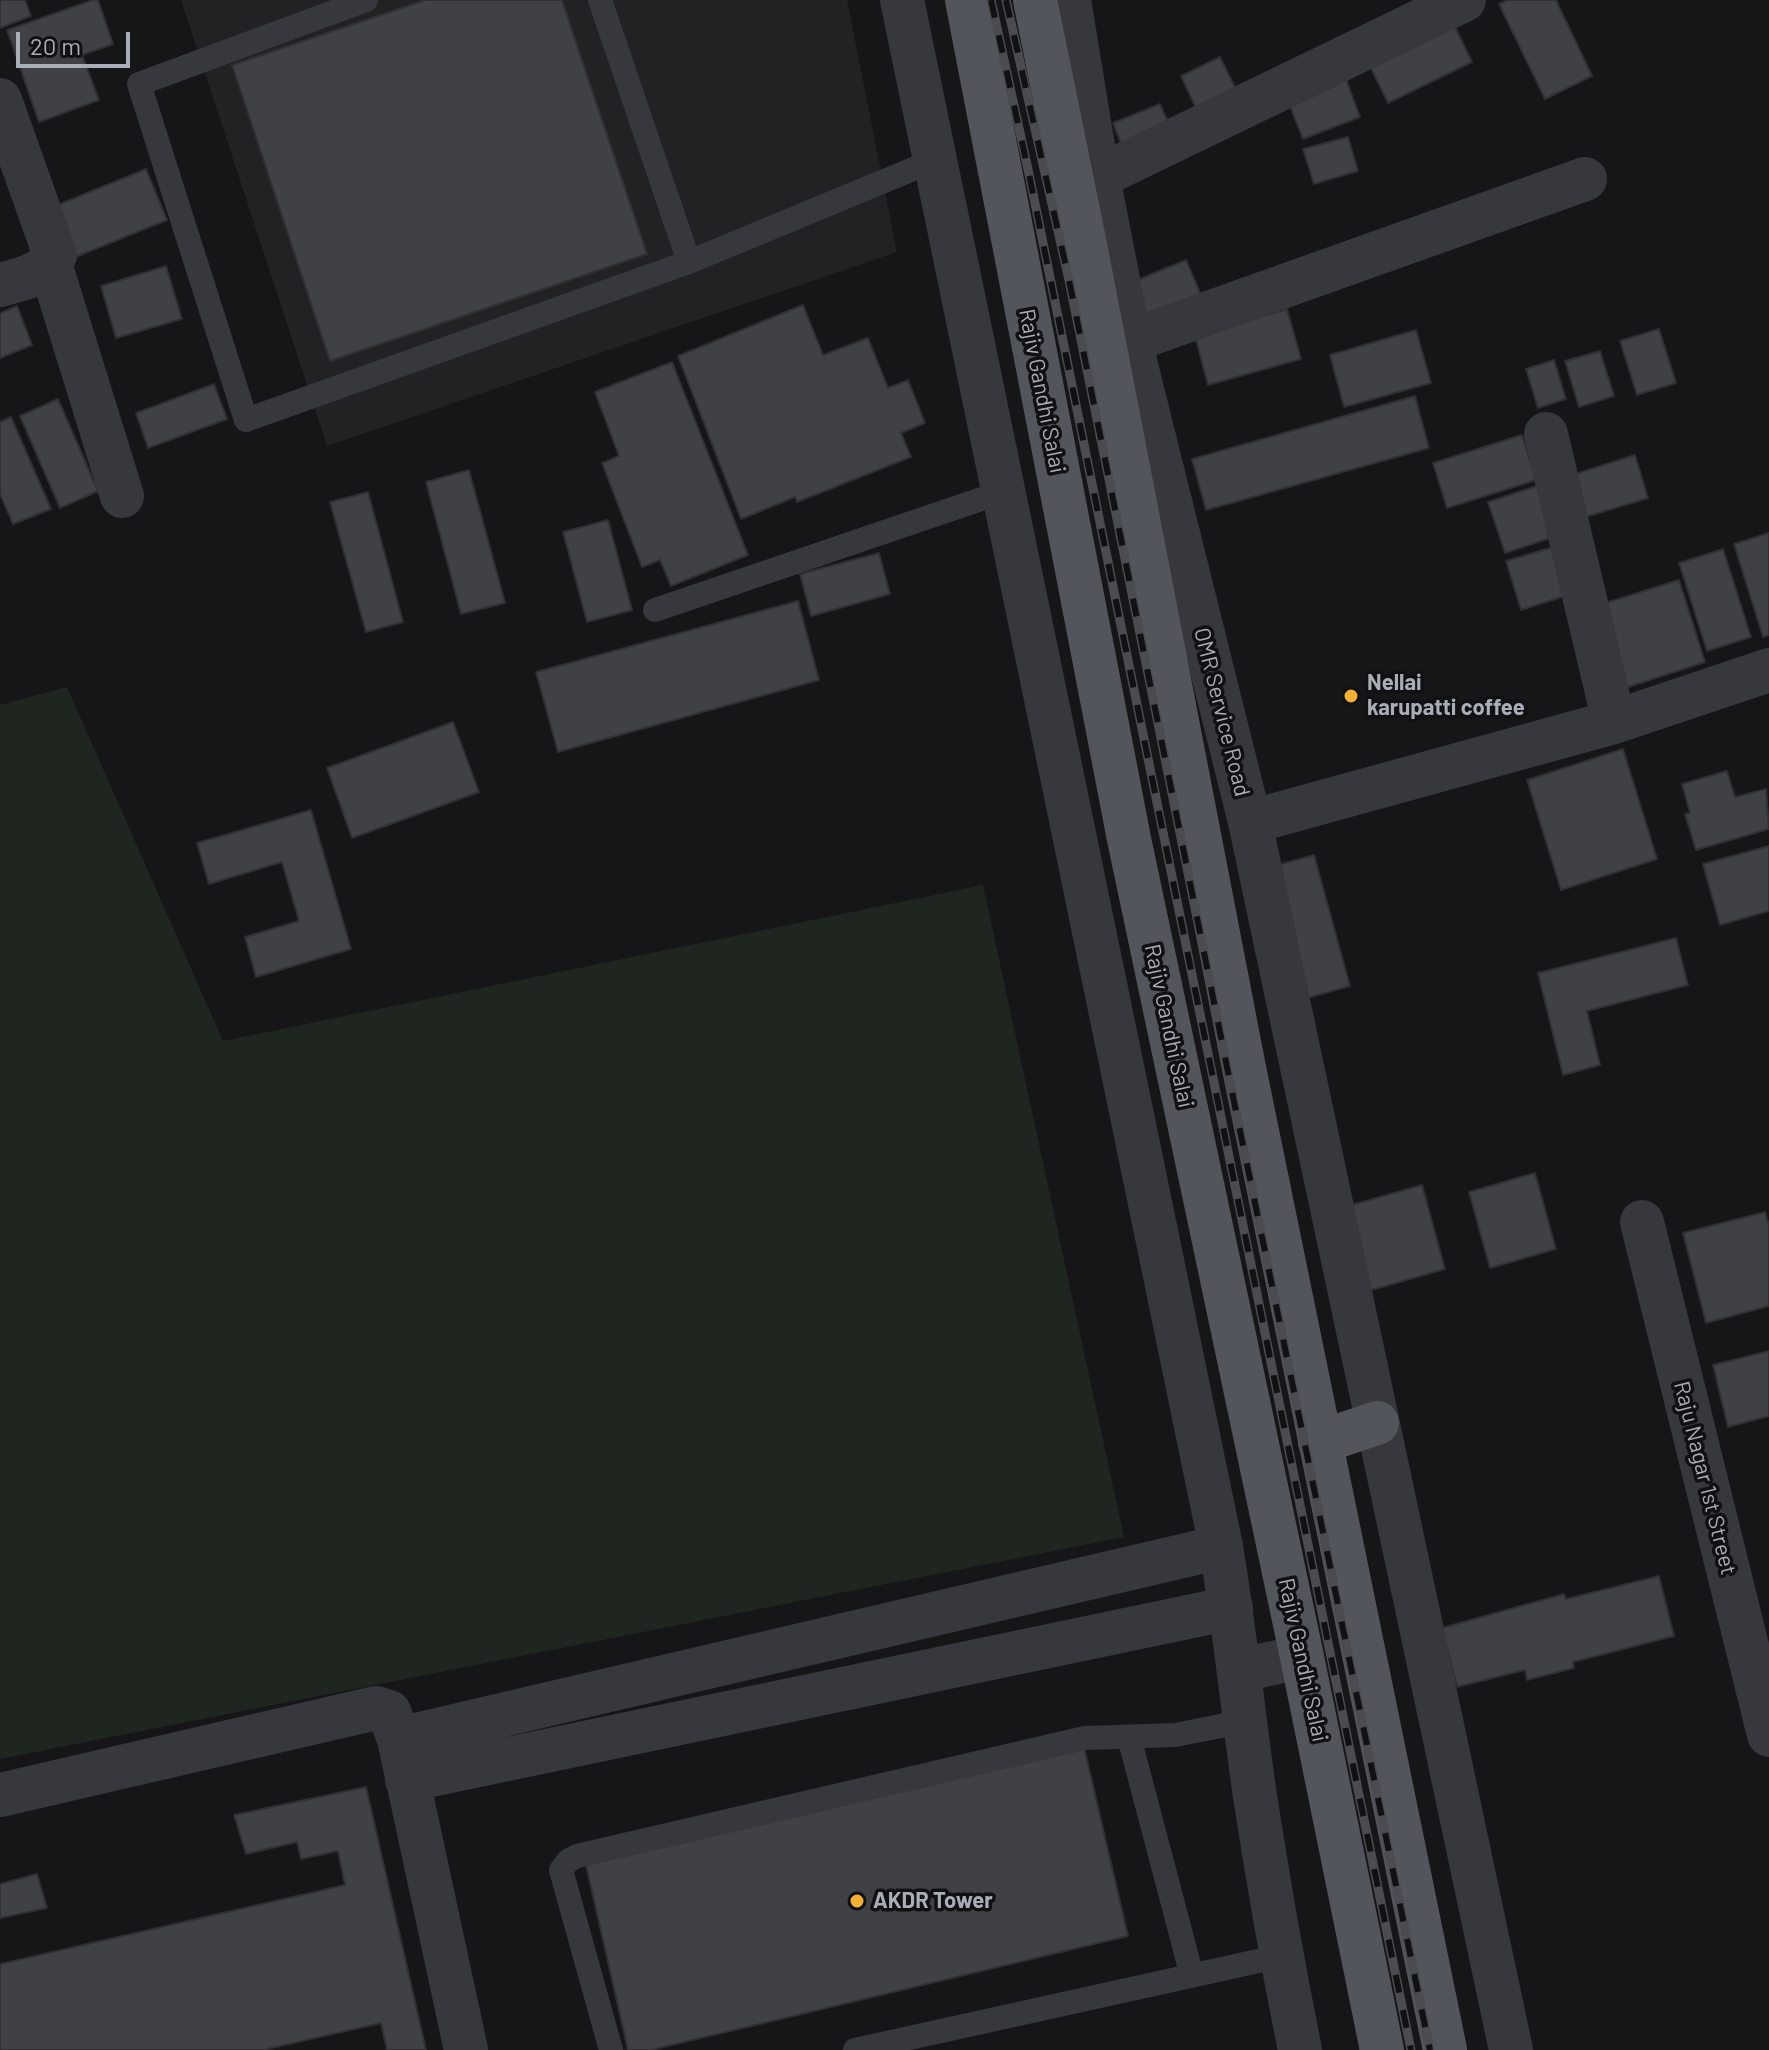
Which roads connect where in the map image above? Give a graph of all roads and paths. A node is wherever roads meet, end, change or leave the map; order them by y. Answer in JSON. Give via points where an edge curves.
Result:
{"nodes":[{"id":1,"x":366,"y":0,"type":"edge"},
{"id":2,"x":600,"y":0,"type":"edge"},
{"id":3,"x":902,"y":0,"type":"edge"},
{"id":4,"x":967,"y":0,"type":"edge"},
{"id":5,"x":1464,"y":0,"type":"edge"},
{"id":6,"x":1063,"y":1,"type":"edge"},
{"id":7,"x":0,"y":100,"type":"edge"},
{"id":8,"x":935,"y":160,"type":"junction"},
{"id":9,"x":1098,"y":177,"type":"junction"},
{"id":10,"x":1585,"y":179,"type":"dead end"},
{"id":11,"x":689,"y":262,"type":"junction"},
{"id":12,"x":50,"y":264,"type":"junction"},
{"id":13,"x":0,"y":285,"type":"edge"},
{"id":14,"x":1130,"y":341,"type":"junction"},
{"id":15,"x":1546,"y":434,"type":"dead end"},
{"id":16,"x":1005,"y":491,"type":"junction"},
{"id":17,"x":122,"y":496,"type":"dead end"},
{"id":18,"x":655,"y":610,"type":"dead end"},
{"id":19,"x":1769,"y":670,"type":"edge"},
{"id":20,"x":1614,"y":722,"type":"junction"},
{"id":21,"x":1250,"y":822,"type":"junction"},
{"id":22,"x":1642,"y":1222,"type":"dead end"},
{"id":23,"x":1377,"y":1423,"type":"junction"},
{"id":24,"x":1320,"y":1442,"type":"junction"},
{"id":25,"x":1221,"y":1547,"type":"junction"},
{"id":26,"x":1231,"y":1608,"type":"junction"},
{"id":27,"x":1302,"y":1657,"type":"junction"},
{"id":28,"x":1240,"y":1670,"type":"junction"},
{"id":29,"x":1246,"y":1721,"type":"junction"},
{"id":30,"x":1769,"y":1735,"type":"edge"},
{"id":31,"x":1129,"y":1737,"type":"junction"},
{"id":32,"x":403,"y":1760,"type":"junction"},
{"id":33,"x":0,"y":1795,"type":"edge"},
{"id":34,"x":1281,"y":1956,"type":"junction"},
{"id":35,"x":1192,"y":1976,"type":"junction"},
{"id":36,"x":466,"y":2050,"type":"edge"},
{"id":37,"x":611,"y":2050,"type":"edge"},
{"id":38,"x":855,"y":2050,"type":"edge"},
{"id":39,"x":1300,"y":2050,"type":"edge"},
{"id":40,"x":1382,"y":2050,"type":"edge"},
{"id":41,"x":1445,"y":2050,"type":"edge"},
{"id":42,"x":1511,"y":2050,"type":"edge"}],
"edges":[{"from":1,"to":11,"type":"lane","via":[[139,84],[246,420]]},
{"from":2,"to":11,"type":"lane"},
{"from":3,"to":8,"type":"street"},
{"from":4,"to":27,"type":"main road","name":"Rajiv Gandhi Salai","via":[[1129,839]]},
{"from":5,"to":9,"type":"street"},
{"from":6,"to":9,"type":"street","name":"OMR Service Road"},
{"from":6,"to":24,"type":"main road"},
{"from":7,"to":12,"type":"street","via":[[55,255]]},
{"from":8,"to":11,"type":"lane"},
{"from":8,"to":16,"type":"street"},
{"from":9,"to":14,"type":"street","name":"OMR Service Road"},
{"from":10,"to":14,"type":"street"},
{"from":12,"to":13,"type":"street"},
{"from":12,"to":17,"type":"street"},
{"from":14,"to":21,"type":"street","name":"OMR Service Road"},
{"from":15,"to":20,"type":"street"},
{"from":16,"to":18,"type":"lane"},
{"from":16,"to":25,"type":"street"},
{"from":19,"to":20,"type":"street"},
{"from":20,"to":21,"type":"street"},
{"from":21,"to":23,"type":"street","name":"OMR Service Road"},
{"from":22,"to":30,"type":"street","name":"Raju Nagar 1st Street"},
{"from":23,"to":24,"type":"main road"},
{"from":23,"to":42,"type":"street","name":"OMR Service Road"},
{"from":24,"to":41,"type":"main road"},
{"from":25,"to":26,"type":"street"},
{"from":25,"to":32,"type":"street"},
{"from":26,"to":28,"type":"street"},
{"from":26,"to":32,"type":"street"},
{"from":27,"to":28,"type":"street"},
{"from":27,"to":40,"type":"main road","name":"Rajiv Gandhi Salai"},
{"from":28,"to":29,"type":"street"},
{"from":29,"to":31,"type":"lane","via":[[1175,1735]]},
{"from":29,"to":34,"type":"street"},
{"from":31,"to":35,"type":"lane"},
{"from":31,"to":37,"type":"lane","via":[[1085,1738],[568,1861],[561,1870]]},
{"from":32,"to":33,"type":"street","via":[[389,1712],[376,1708]]},
{"from":32,"to":36,"type":"street"},
{"from":34,"to":35,"type":"lane"},
{"from":34,"to":39,"type":"street"},
{"from":35,"to":38,"type":"lane"}]}
